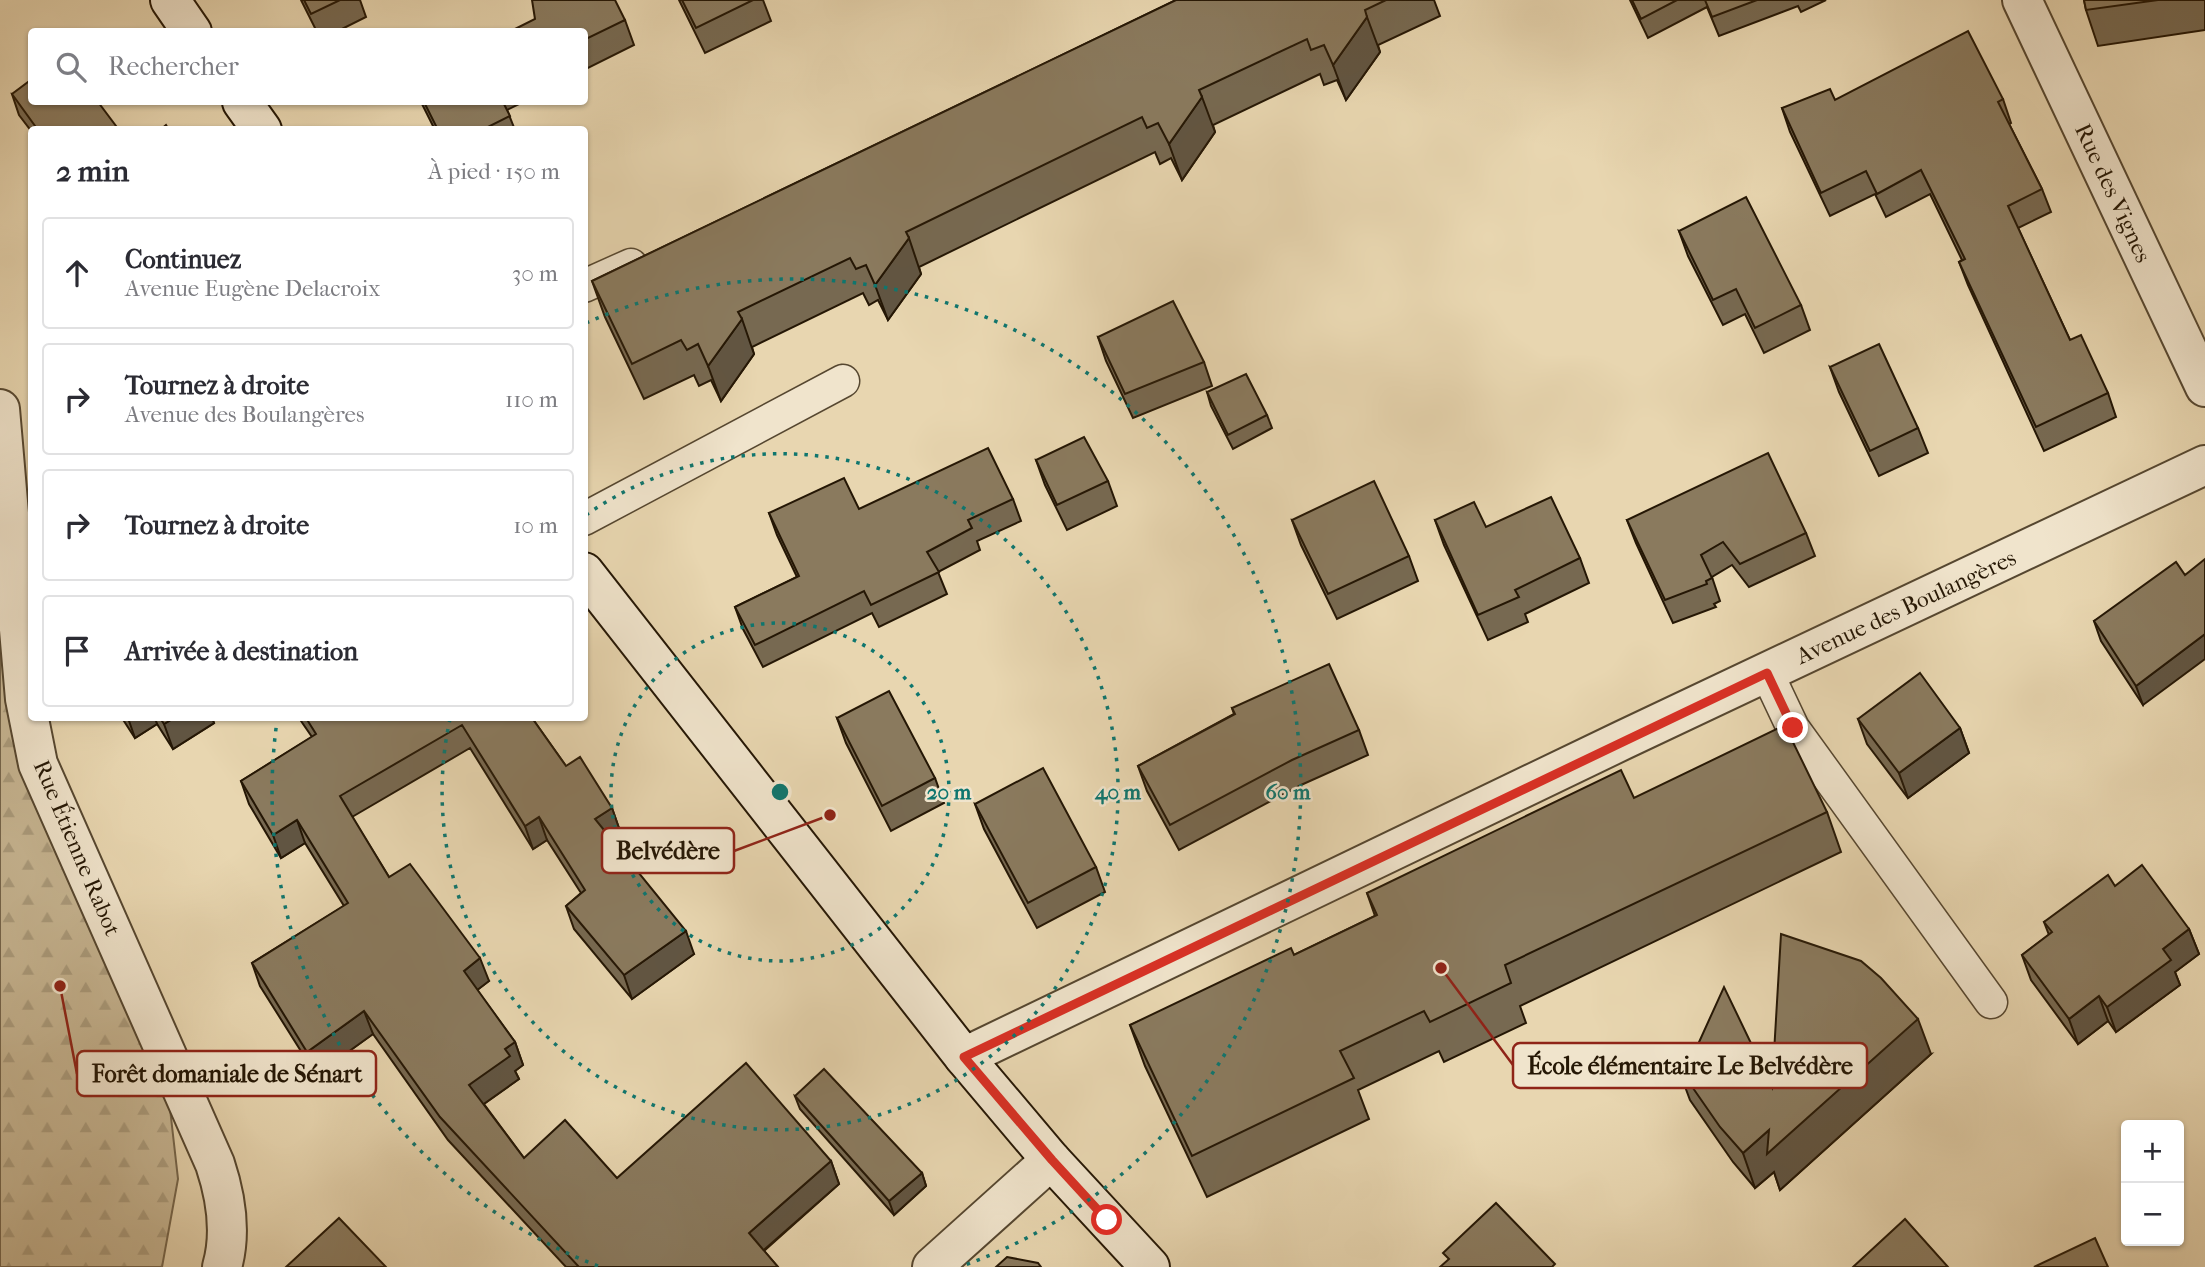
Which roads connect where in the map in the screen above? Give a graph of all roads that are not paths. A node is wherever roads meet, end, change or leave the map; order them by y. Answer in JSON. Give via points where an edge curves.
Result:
{"nodes":[{"id":1,"x":170,"y":0,"type":"edge"},
{"id":2,"x":2022,"y":0,"type":"edge"},
{"id":3,"x":189,"y":28,"type":"edge"},
{"id":4,"x":244,"y":105,"type":"edge"},
{"id":5,"x":259,"y":126,"type":"edge"},
{"id":6,"x":659,"y":251,"type":"edge"},
{"id":7,"x":588,"y":284,"type":"edge"},
{"id":8,"x":843,"y":381,"type":"dead end"},
{"id":9,"x":2205,"y":387,"type":"edge"},
{"id":10,"x":0,"y":409,"type":"edge"},
{"id":11,"x":2205,"y":465,"type":"edge"},
{"id":12,"x":588,"y":517,"type":"edge"},
{"id":13,"x":588,"y":577,"type":"edge"},
{"id":14,"x":1767,"y":673,"type":"junction"},
{"id":15,"x":28,"y":714,"type":"edge"},
{"id":16,"x":29,"y":721,"type":"edge"},
{"id":17,"x":1991,"y":1002,"type":"dead end"},
{"id":18,"x":964,"y":1057,"type":"junction"},
{"id":19,"x":1052,"y":1160,"type":"junction"},
{"id":20,"x":222,"y":1267,"type":"edge"},
{"id":21,"x":932,"y":1267,"type":"edge"},
{"id":22,"x":1150,"y":1267,"type":"edge"}],
"edges":[{"from":1,"to":3,"type":"street"},
{"from":2,"to":9,"type":"street","name":"Rue des Vignes"},
{"from":4,"to":5,"type":"street"},
{"from":6,"to":7,"type":"lane"},
{"from":8,"to":12,"type":"lane"},
{"from":10,"to":15,"type":"street","name":"Rue Étienne Rabot"},
{"from":11,"to":14,"type":"street","name":"Avenue des Boulangères"},
{"from":13,"to":18,"type":"street"},
{"from":14,"to":17,"type":"lane","via":[[1793,728]]},
{"from":14,"to":18,"type":"street","name":"Avenue des Boulangères"},
{"from":16,"to":20,"type":"street","name":"Rue Étienne Rabot","via":[[38,764],[215,1164],[225,1193],[228,1224]]},
{"from":18,"to":19,"type":"street"},
{"from":19,"to":21,"type":"street"},
{"from":19,"to":22,"type":"street"}]}
